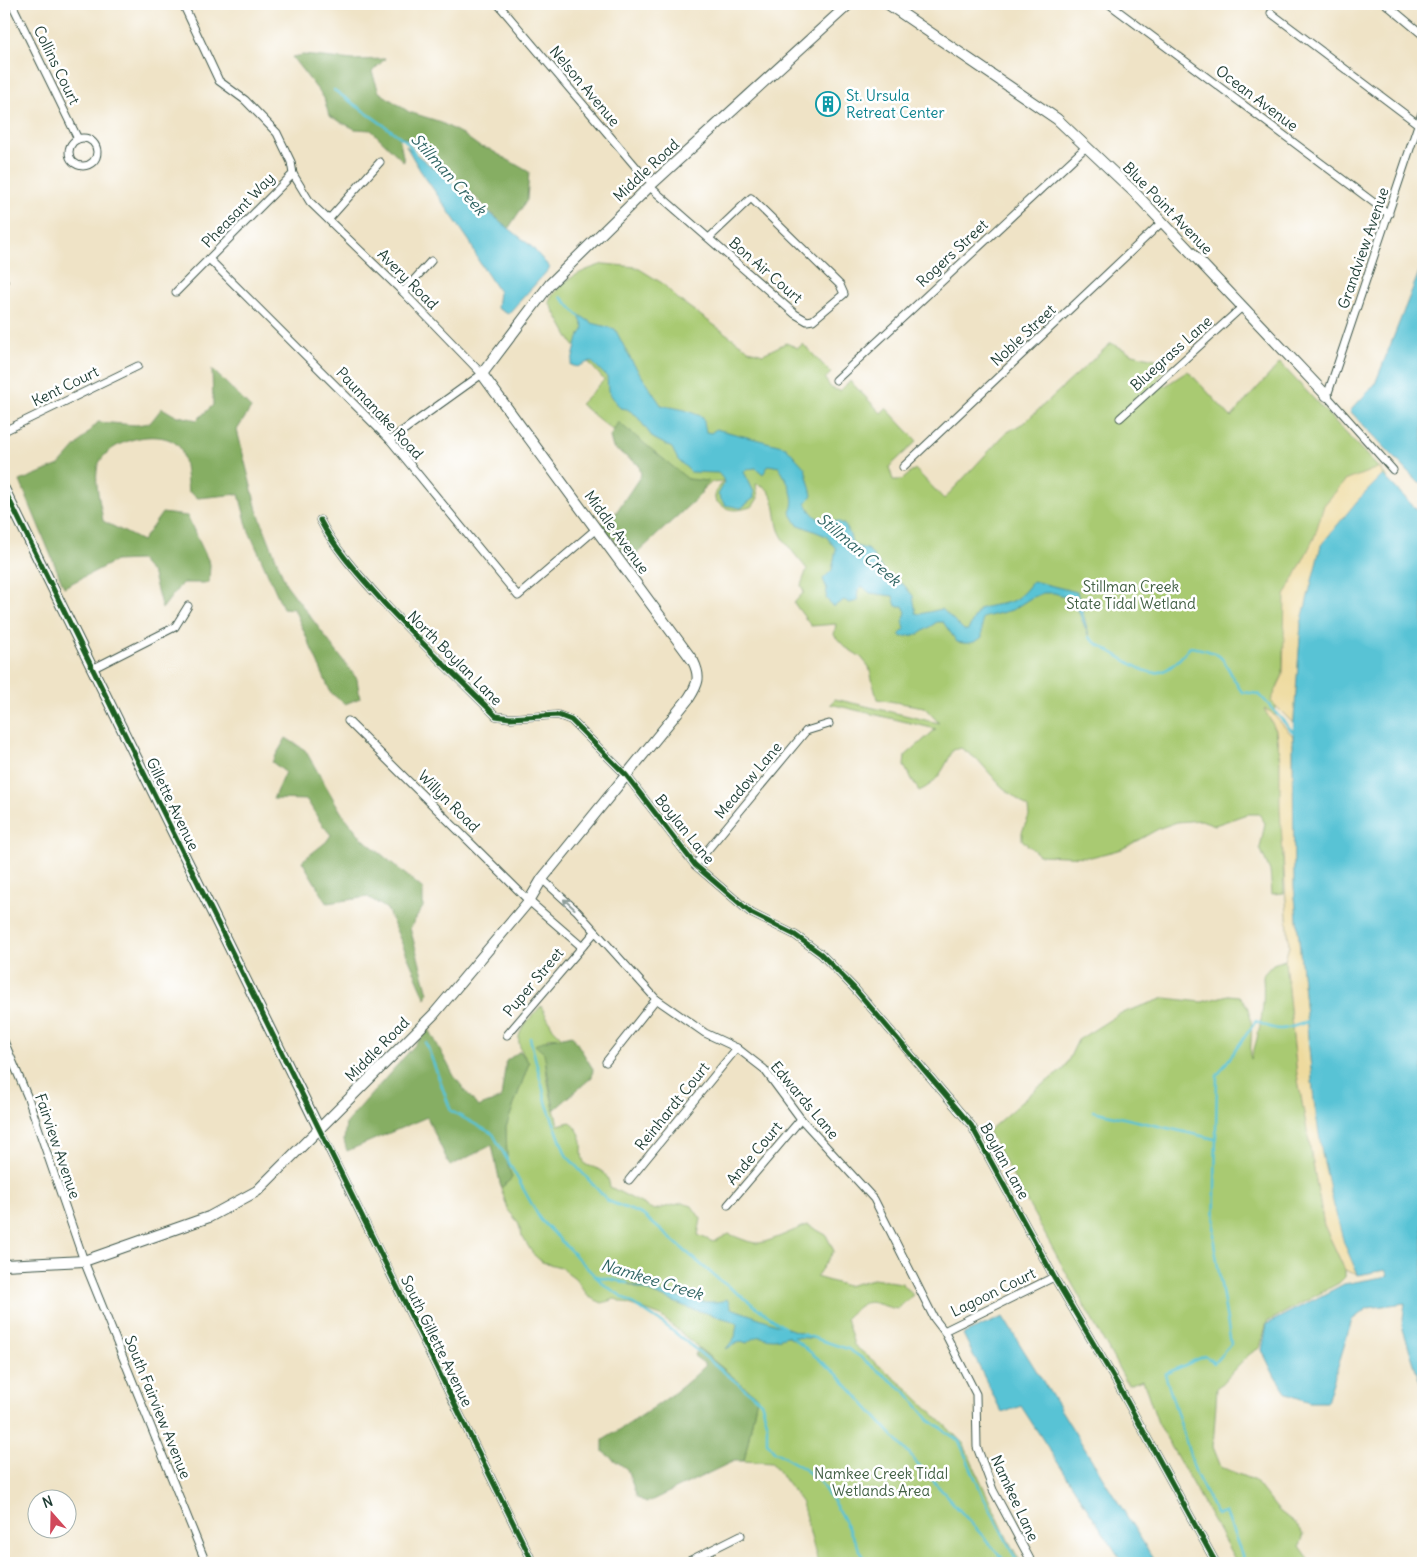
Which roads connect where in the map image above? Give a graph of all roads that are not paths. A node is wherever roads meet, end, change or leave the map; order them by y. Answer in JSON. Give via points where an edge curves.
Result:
{"nodes":[{"id":1,"x":12,"y":4,"type":"edge"},
{"id":2,"x":183,"y":4,"type":"edge"},
{"id":3,"x":498,"y":4,"type":"edge"},
{"id":4,"x":850,"y":4,"type":"edge"},
{"id":5,"x":888,"y":4,"type":"edge"},
{"id":6,"x":1109,"y":4,"type":"edge"},
{"id":7,"x":1386,"y":4,"type":"edge"},
{"id":8,"x":1271,"y":13,"type":"dead end"},
{"id":9,"x":1423,"y":35,"type":"edge"},
{"id":10,"x":1423,"y":110,"type":"edge"},
{"id":11,"x":1418,"y":124,"type":"junction"},
{"id":12,"x":78,"y":139,"type":"junction"},
{"id":13,"x":1086,"y":147,"type":"junction"},
{"id":14,"x":380,"y":162,"type":"dead end"},
{"id":15,"x":293,"y":174,"type":"junction"},
{"id":16,"x":652,"y":185,"type":"junction"},
{"id":17,"x":314,"y":205,"type":"joint"},
{"id":18,"x":1389,"y":214,"type":"junction"},
{"id":19,"x":329,"y":219,"type":"junction"},
{"id":20,"x":1162,"y":222,"type":"junction"},
{"id":21,"x":709,"y":238,"type":"junction"},
{"id":22,"x":210,"y":259,"type":"junction"},
{"id":23,"x":431,"y":261,"type":"dead end"},
{"id":24,"x":4,"y":281,"type":"edge"},
{"id":25,"x":4,"y":288,"type":"edge"},
{"id":26,"x":176,"y":292,"type":"dead end"},
{"id":27,"x":404,"y":292,"type":"junction"},
{"id":28,"x":1241,"y":308,"type":"junction"},
{"id":29,"x":138,"y":366,"type":"dead end"},
{"id":30,"x":482,"y":374,"type":"junction"},
{"id":31,"x":836,"y":380,"type":"dead end"},
{"id":32,"x":1327,"y":396,"type":"junction"},
{"id":33,"x":1120,"y":418,"type":"dead end"},
{"id":34,"x":4,"y":431,"type":"edge"},
{"id":35,"x":390,"y":440,"type":"junction"},
{"id":36,"x":903,"y":467,"type":"dead end"},
{"id":37,"x":1393,"y":470,"type":"dead end"},
{"id":38,"x":4,"y":489,"type":"edge"},
{"id":39,"x":320,"y":520,"type":"dead end"},
{"id":40,"x":596,"y":529,"type":"junction"},
{"id":41,"x":188,"y":606,"type":"dead end"},
{"id":42,"x":92,"y":668,"type":"junction"},
{"id":43,"x":678,"y":712,"type":"joint"},
{"id":44,"x":348,"y":721,"type":"dead end"},
{"id":45,"x":829,"y":724,"type":"dead end"},
{"id":46,"x":626,"y":775,"type":"junction"},
{"id":47,"x":695,"y":865,"type":"junction"},
{"id":48,"x":542,"y":879,"type":"junction"},
{"id":49,"x":530,"y":901,"type":"junction"},
{"id":50,"x":594,"y":932,"type":"junction"},
{"id":51,"x":581,"y":946,"type":"junction"},
{"id":52,"x":656,"y":999,"type":"junction"},
{"id":53,"x":507,"y":1035,"type":"dead end"},
{"id":54,"x":4,"y":1041,"type":"edge"},
{"id":55,"x":736,"y":1048,"type":"junction"},
{"id":56,"x":7,"y":1055,"type":"edge"},
{"id":57,"x":606,"y":1062,"type":"dead end"},
{"id":58,"x":801,"y":1119,"type":"junction"},
{"id":59,"x":319,"y":1129,"type":"junction"},
{"id":60,"x":629,"y":1180,"type":"dead end"},
{"id":61,"x":728,"y":1205,"type":"dead end"},
{"id":62,"x":84,"y":1261,"type":"junction"},
{"id":63,"x":4,"y":1265,"type":"edge"},
{"id":64,"x":1054,"y":1277,"type":"junction"},
{"id":65,"x":944,"y":1331,"type":"junction"},
{"id":66,"x":741,"y":1535,"type":"dead end"},
{"id":67,"x":206,"y":1563,"type":"edge"},
{"id":68,"x":533,"y":1563,"type":"edge"},
{"id":69,"x":685,"y":1563,"type":"edge"},
{"id":70,"x":1032,"y":1563,"type":"edge"},
{"id":71,"x":1216,"y":1563,"type":"edge"}],
"edges":[{"from":1,"to":12,"type":"street","name":"Collins Court"},
{"from":2,"to":15,"type":"street","via":[[219,81],[245,100],[277,133]]},
{"from":3,"to":16,"type":"street","name":"Nelson Avenue"},
{"from":4,"to":16,"type":"main road","name":"Middle Road"},
{"from":5,"to":13,"type":"main road","name":"Blue Point Avenue","via":[[1022,93],[1057,119]]},
{"from":6,"to":18,"type":"street","name":"Ocean Avenue"},
{"from":7,"to":9,"type":"street"},
{"from":8,"to":11,"type":"street"},
{"from":10,"to":11,"type":"street","name":"Grandview Avenue"},
{"from":11,"to":18,"type":"street","name":"Grandview Avenue"},
{"from":12,"to":12,"type":"street","via":[[70,145],[69,155],[74,163],[87,166],[94,161],[96,148],[87,138]]},
{"from":13,"to":20,"type":"main road","name":"Blue Point Avenue"},
{"from":13,"to":31,"type":"street","name":"Rogers Street"},
{"from":14,"to":19,"type":"street"},
{"from":15,"to":17,"type":"street","name":"Pheasant Way"},
{"from":15,"to":22,"type":"street","name":"Pheasant Way"},
{"from":16,"to":21,"type":"street","name":"Nelson Avenue"},
{"from":16,"to":30,"type":"main road","name":"Middle Road","via":[[550,284]]},
{"from":17,"to":19,"type":"street","name":"Avery Road"},
{"from":18,"to":32,"type":"street","name":"Grandview Avenue"},
{"from":19,"to":27,"type":"street","name":"Avery Road"},
{"from":20,"to":28,"type":"main road","name":"Blue Point Avenue"},
{"from":20,"to":36,"type":"street","name":"Noble Street"},
{"from":21,"to":21,"type":"street","name":"Bon Air Court","via":[[794,314],[807,321],[813,320],[844,294],[840,285],[751,198]]},
{"from":22,"to":26,"type":"street","name":"Pheasant Way"},
{"from":22,"to":35,"type":"street","name":"Paumanake Road"},
{"from":23,"to":27,"type":"street"},
{"from":24,"to":25,"type":"street"},
{"from":27,"to":30,"type":"street","name":"Avery Road"},
{"from":28,"to":32,"type":"main road","name":"Blue Point Avenue"},
{"from":28,"to":33,"type":"street","name":"Bluegrass Lane"},
{"from":29,"to":34,"type":"street","name":"Kent Court"},
{"from":30,"to":35,"type":"street"},
{"from":30,"to":40,"type":"main road","name":"Middle Avenue"},
{"from":32,"to":37,"type":"street","name":"Blue Point Avenue"},
{"from":35,"to":40,"type":"street","name":"Paumanake Road","via":[[518,596]]},
{"from":38,"to":42,"type":"main road","name":"Gillette Avenue"},
{"from":39,"to":46,"type":"street","name":"North Boylan Lane","via":[[336,548],[362,579],[496,716],[558,715],[571,720]]},
{"from":40,"to":43,"type":"main road","name":"Middle Avenue","via":[[693,661],[698,684]]},
{"from":41,"to":42,"type":"street","via":[[175,627]]},
{"from":42,"to":59,"type":"main road","name":"Gillette Avenue"},
{"from":43,"to":46,"type":"main road","name":"Middle Road"},
{"from":44,"to":49,"type":"street","name":"Willyn Road"},
{"from":45,"to":47,"type":"street","name":"Meadow Lane","via":[[806,732]]},
{"from":46,"to":47,"type":"street","name":"Boylan Lane"},
{"from":46,"to":48,"type":"main road","name":"Middle Road"},
{"from":47,"to":64,"type":"street","name":"Boylan Lane","via":[[751,913],[795,935],[821,954],[855,989],[971,1125]]},
{"from":48,"to":49,"type":"main road","name":"Middle Road"},
{"from":50,"to":48,"type":"street","name":"Edwards Lane","one_way":true,"via":[[577,911]]},
{"from":49,"to":51,"type":"street","name":"Willyn Road"},
{"from":49,"to":59,"type":"main road","name":"Middle Road","via":[[434,1014]]},
{"from":50,"to":51,"type":"street"},
{"from":50,"to":52,"type":"street","name":"Edwards Lane"},
{"from":51,"to":53,"type":"street","name":"Puper Street"},
{"from":52,"to":55,"type":"street","name":"Edwards Lane","via":[[705,1033]]},
{"from":52,"to":57,"type":"street"},
{"from":54,"to":56,"type":"street","name":"Fairview Avenue"},
{"from":55,"to":58,"type":"street","name":"Edwards Lane","via":[[764,1069]]},
{"from":55,"to":60,"type":"street","name":"Reinhardt Court"},
{"from":56,"to":62,"type":"street","name":"Fairview Avenue","via":[[28,1098]]},
{"from":58,"to":61,"type":"street","name":"Ande Court"},
{"from":58,"to":65,"type":"street","name":"Edwards Lane","via":[[874,1199],[934,1318]]},
{"from":59,"to":62,"type":"main road","name":"Middle Road","via":[[277,1172],[242,1201],[209,1217]]},
{"from":59,"to":68,"type":"street","name":"South Gillette Avenue"},
{"from":62,"to":63,"type":"main road","name":"Middle Road"},
{"from":62,"to":67,"type":"street","name":"South Fairview Avenue"},
{"from":64,"to":65,"type":"street","name":"Lagoon Court"},
{"from":64,"to":71,"type":"street","name":"Boylan Lane"},
{"from":65,"to":70,"type":"street","name":"Namkee Lane","via":[[976,1394],[977,1447],[986,1473]]},
{"from":66,"to":69,"type":"street"}]}
